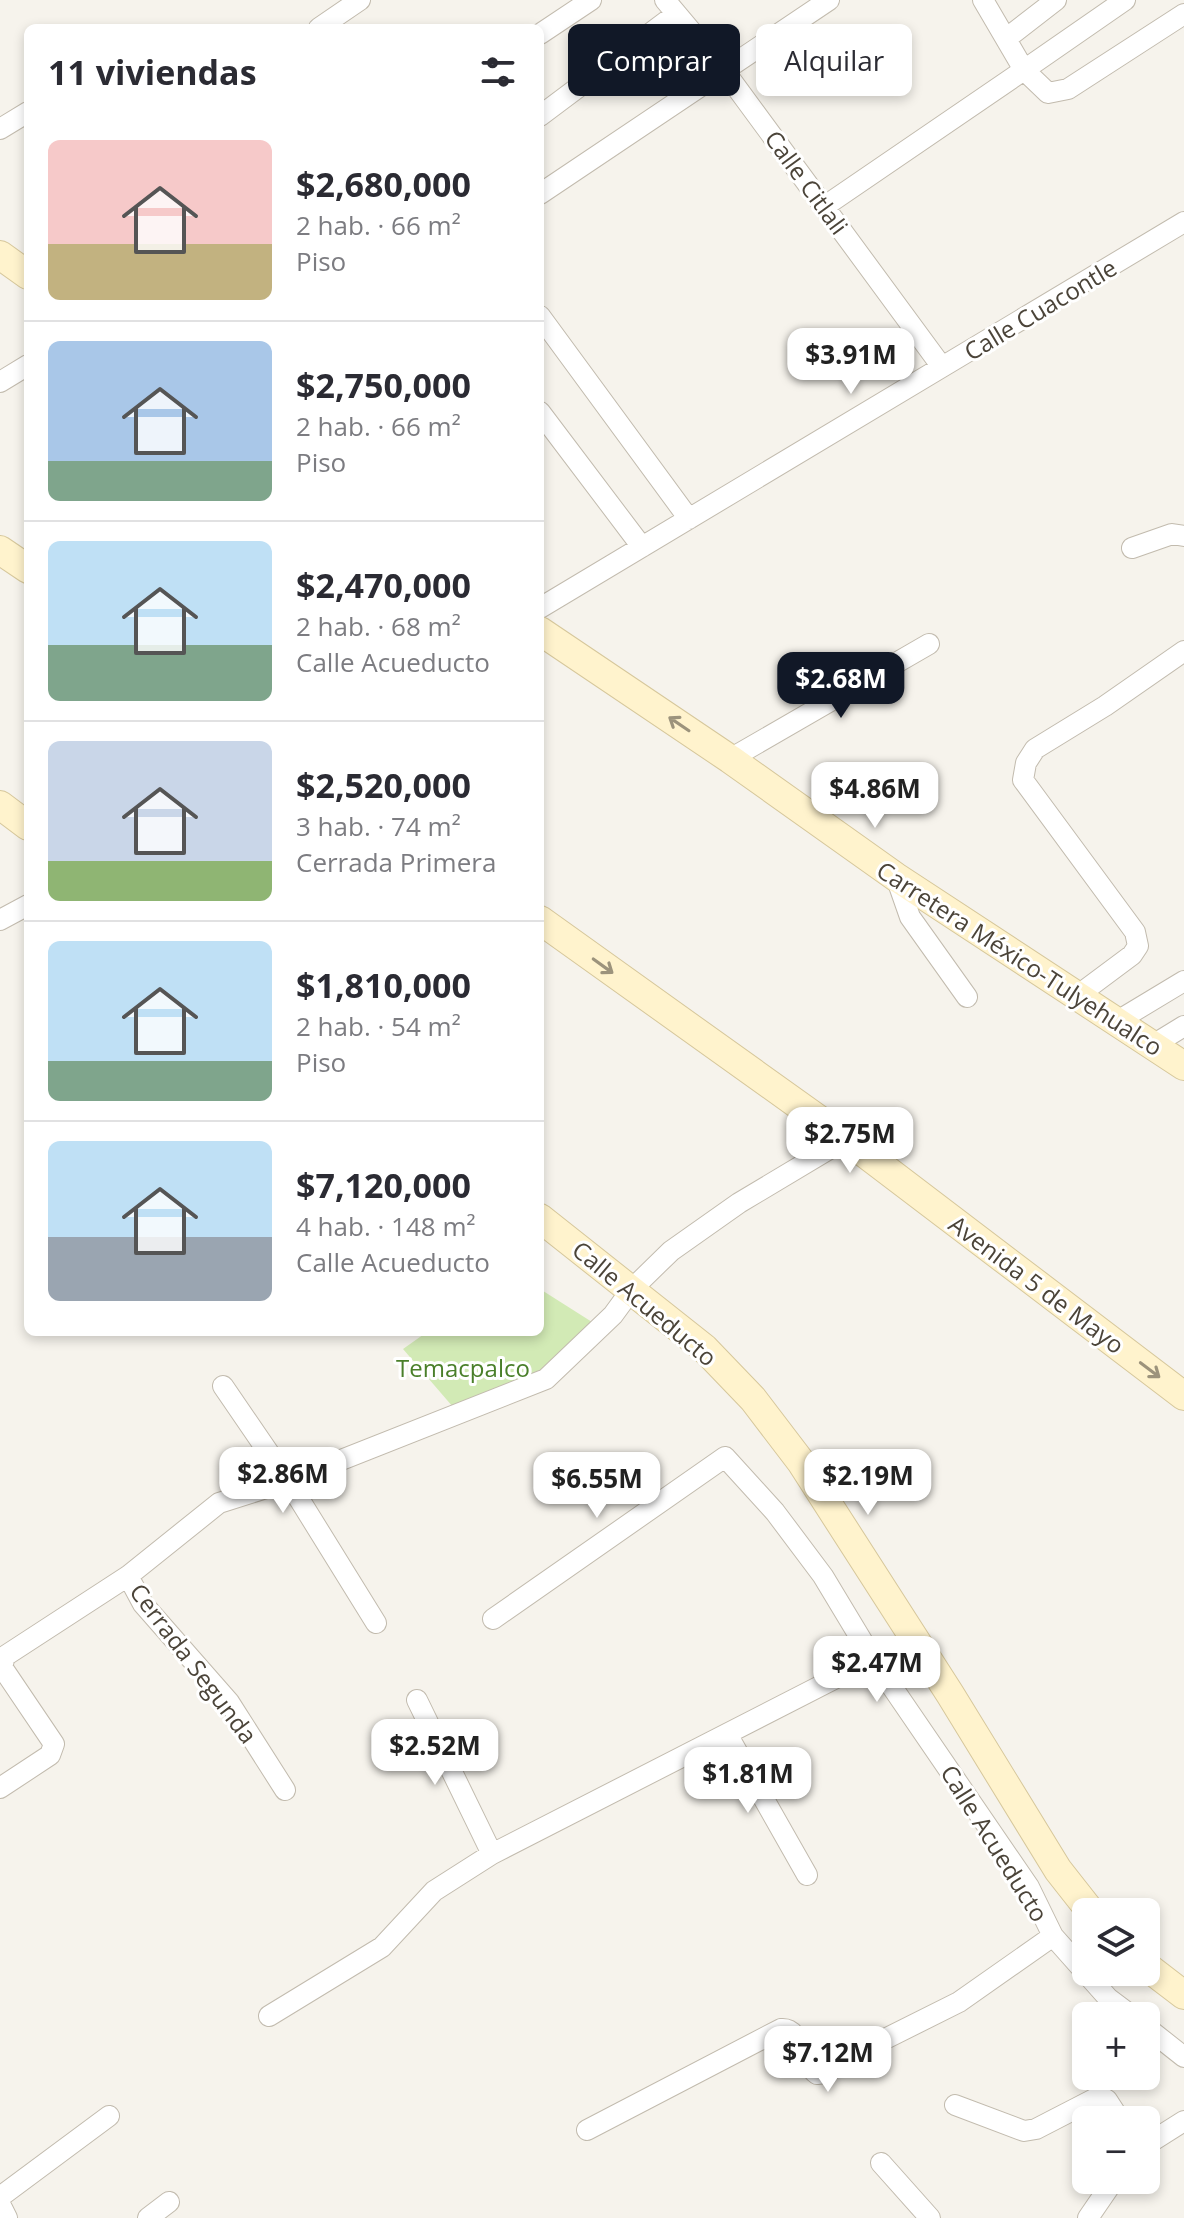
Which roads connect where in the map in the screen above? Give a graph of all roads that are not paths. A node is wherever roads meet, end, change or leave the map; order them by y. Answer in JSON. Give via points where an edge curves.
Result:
{"nodes":[{"id":1,"x":360,"y":0,"type":"edge"},
{"id":2,"x":591,"y":0,"type":"edge"},
{"id":3,"x":829,"y":0,"type":"edge"},
{"id":4,"x":983,"y":0,"type":"edge"},
{"id":5,"x":1056,"y":0,"type":"edge"},
{"id":6,"x":1125,"y":0,"type":"edge"},
{"id":7,"x":671,"y":7,"type":"edge"},
{"id":8,"x":1184,"y":14,"type":"edge"},
{"id":9,"x":325,"y":24,"type":"edge"},
{"id":10,"x":685,"y":24,"type":"edge"},
{"id":11,"x":544,"y":31,"type":"edge"},
{"id":12,"x":1007,"y":38,"type":"junction"},
{"id":13,"x":740,"y":58,"type":"edge"},
{"id":14,"x":1024,"y":70,"type":"junction"},
{"id":15,"x":740,"y":92,"type":"edge"},
{"id":16,"x":683,"y":96,"type":"edge"},
{"id":17,"x":544,"y":113,"type":"edge"},
{"id":18,"x":24,"y":114,"type":"edge"},
{"id":19,"x":0,"y":129,"type":"edge"},
{"id":20,"x":544,"y":191,"type":"edge"},
{"id":21,"x":825,"y":206,"type":"junction"},
{"id":22,"x":1184,"y":222,"type":"edge"},
{"id":23,"x":0,"y":255,"type":"edge"},
{"id":24,"x":24,"y":272,"type":"edge"},
{"id":25,"x":544,"y":321,"type":"edge"},
{"id":26,"x":24,"y":367,"type":"edge"},
{"id":27,"x":942,"y":367,"type":"junction"},
{"id":28,"x":0,"y":382,"type":"edge"},
{"id":29,"x":544,"y":417,"type":"edge"},
{"id":30,"x":689,"y":519,"type":"junction"},
{"id":31,"x":1184,"y":536,"type":"edge"},
{"id":32,"x":642,"y":547,"type":"junction"},
{"id":33,"x":1132,"y":548,"type":"dead end"},
{"id":34,"x":0,"y":550,"type":"edge"},
{"id":35,"x":24,"y":566,"type":"edge"},
{"id":36,"x":544,"y":606,"type":"edge"},
{"id":37,"x":544,"y":634,"type":"edge"},
{"id":38,"x":929,"y":644,"type":"dead end"},
{"id":39,"x":1184,"y":651,"type":"edge"},
{"id":40,"x":730,"y":759,"type":"junction"},
{"id":41,"x":0,"y":805,"type":"edge"},
{"id":42,"x":24,"y":823,"type":"edge"},
{"id":43,"x":896,"y":877,"type":"junction"},
{"id":44,"x":24,"y":907,"type":"edge"},
{"id":45,"x":0,"y":920,"type":"edge"},
{"id":46,"x":544,"y":923,"type":"edge"},
{"id":47,"x":1184,"y":981,"type":"edge"},
{"id":48,"x":1077,"y":996,"type":"junction"},
{"id":49,"x":967,"y":997,"type":"dead end"},
{"id":50,"x":1116,"y":1022,"type":"junction"},
{"id":51,"x":1184,"y":1026,"type":"edge"},
{"id":52,"x":1153,"y":1045,"type":"junction"},
{"id":53,"x":1184,"y":1066,"type":"edge"},
{"id":54,"x":846,"y":1139,"type":"junction"},
{"id":55,"x":544,"y":1221,"type":"edge"},
{"id":56,"x":632,"y":1289,"type":"junction"},
{"id":57,"x":223,"y":1386,"type":"dead end"},
{"id":58,"x":1184,"y":1396,"type":"edge"},
{"id":59,"x":288,"y":1481,"type":"junction"},
{"id":60,"x":128,"y":1576,"type":"junction"},
{"id":61,"x":493,"y":1619,"type":"dead end"},
{"id":62,"x":376,"y":1623,"type":"dead end"},
{"id":63,"x":873,"y":1659,"type":"junction"},
{"id":64,"x":417,"y":1700,"type":"dead end"},
{"id":65,"x":727,"y":1734,"type":"junction"},
{"id":66,"x":0,"y":1788,"type":"edge"},
{"id":67,"x":285,"y":1790,"type":"dead end"},
{"id":68,"x":492,"y":1854,"type":"junction"},
{"id":69,"x":807,"y":1875,"type":"dead end"},
{"id":70,"x":1080,"y":1898,"type":"edge"},
{"id":71,"x":1053,"y":1936,"type":"junction"},
{"id":72,"x":1160,"y":1977,"type":"edge"},
{"id":73,"x":1184,"y":1995,"type":"edge"},
{"id":74,"x":1113,"y":2002,"type":"edge"},
{"id":75,"x":269,"y":2016,"type":"dead end"},
{"id":76,"x":1160,"y":2038,"type":"edge"},
{"id":77,"x":1184,"y":2057,"type":"edge"},
{"id":78,"x":955,"y":2105,"type":"dead end"},
{"id":79,"x":1081,"y":2106,"type":"edge"},
{"id":80,"x":1111,"y":2106,"type":"edge"},
{"id":81,"x":1072,"y":2110,"type":"edge"},
{"id":82,"x":109,"y":2116,"type":"dead end"},
{"id":83,"x":1184,"y":2121,"type":"edge"},
{"id":84,"x":587,"y":2130,"type":"dead end"},
{"id":85,"x":1160,"y":2136,"type":"edge"},
{"id":86,"x":881,"y":2163,"type":"dead end"},
{"id":87,"x":1104,"y":2194,"type":"edge"},
{"id":88,"x":0,"y":2197,"type":"edge"},
{"id":89,"x":169,"y":2202,"type":"dead end"},
{"id":90,"x":0,"y":2204,"type":"edge"},
{"id":91,"x":7,"y":2218,"type":"edge"},
{"id":92,"x":148,"y":2218,"type":"edge"},
{"id":93,"x":930,"y":2218,"type":"edge"},
{"id":94,"x":1088,"y":2218,"type":"edge"}],
"edges":[{"from":1,"to":9,"type":"street"},
{"from":2,"to":11,"type":"street"},
{"from":3,"to":13,"type":"street"},
{"from":4,"to":12,"type":"street"},
{"from":5,"to":12,"type":"street"},
{"from":6,"to":14,"type":"street"},
{"from":7,"to":10,"type":"street","name":"Calle Citlali"},
{"from":7,"to":17,"type":"street"},
{"from":8,"to":14,"type":"street","via":[[1068,89],[1048,93]]},
{"from":12,"to":14,"type":"street"},
{"from":14,"to":21,"type":"street"},
{"from":15,"to":21,"type":"street","name":"Calle Citlali"},
{"from":16,"to":20,"type":"street"},
{"from":18,"to":19,"type":"street"},
{"from":21,"to":27,"type":"street","name":"Calle Citlali"},
{"from":22,"to":27,"type":"street","name":"Calle Cuacontle"},
{"from":23,"to":24,"type":"main road"},
{"from":25,"to":30,"type":"street"},
{"from":26,"to":28,"type":"street"},
{"from":27,"to":30,"type":"street","name":"Calle Cuacontle"},
{"from":29,"to":32,"type":"street"},
{"from":30,"to":32,"type":"street","name":"Calle Cuacontle"},
{"from":31,"to":33,"type":"street","via":[[1172,534]]},
{"from":32,"to":36,"type":"street","name":"Calle Cuacontle"},
{"from":34,"to":35,"type":"main road"},
{"from":40,"to":37,"type":"main road","name":"Carretera México-Tulyehualco","one_way":true},
{"from":38,"to":40,"type":"street"},
{"from":39,"to":48,"type":"street","via":[[1035,749],[1026,763],[1023,780],[1135,932],[1138,946],[1132,955]]},
{"from":40,"to":43,"type":"main road","name":"Carretera México-Tulyehualco"},
{"from":41,"to":42,"type":"main road"},
{"from":43,"to":48,"type":"main road","name":"Carretera México-Tulyehualco"},
{"from":43,"to":49,"type":"street","via":[[910,917]]},
{"from":44,"to":45,"type":"street"},
{"from":46,"to":54,"type":"main road","name":"Avenida 5 de Mayo","one_way":true},
{"from":47,"to":50,"type":"street"},
{"from":48,"to":50,"type":"main road","name":"Carretera México-Tulyehualco"},
{"from":50,"to":52,"type":"main road","name":"Carretera México-Tulyehualco"},
{"from":51,"to":52,"type":"street"},
{"from":52,"to":53,"type":"main road","name":"Carretera México-Tulyehualco"},
{"from":54,"to":56,"type":"street","via":[[739,1203],[671,1251]]},
{"from":54,"to":58,"type":"main road","name":"Avenida 5 de Mayo","one_way":true},
{"from":55,"to":56,"type":"main road","name":"Calle Acueducto"},
{"from":56,"to":59,"type":"street","via":[[613,1315],[546,1379]]},
{"from":56,"to":70,"type":"main road","name":"Calle Acueducto","via":[[704,1348],[753,1399],[801,1462]]},
{"from":57,"to":59,"type":"street"},
{"from":59,"to":60,"type":"street","via":[[219,1503]]},
{"from":59,"to":62,"type":"street"},
{"from":60,"to":66,"type":"street","via":[[5,1656],[2,1667],[54,1744],[50,1755]]},
{"from":60,"to":67,"type":"street","name":"Cerrada Segunda","via":[[143,1604],[229,1702]]},
{"from":61,"to":63,"type":"street","name":"Calle Acueducto","via":[[725,1457],[823,1576]]},
{"from":63,"to":65,"type":"street"},
{"from":63,"to":71,"type":"street","name":"Calle Acueducto","via":[[1012,1860]]},
{"from":64,"to":68,"type":"street"},
{"from":65,"to":68,"type":"street"},
{"from":65,"to":69,"type":"street"},
{"from":68,"to":75,"type":"street","via":[[434,1891],[382,1947]]},
{"from":71,"to":74,"type":"street"},
{"from":71,"to":84,"type":"street","name":"Calle Acueducto","via":[[959,2002],[825,2073],[807,2067],[794,2032],[781,2029]]},
{"from":72,"to":73,"type":"main road"},
{"from":76,"to":77,"type":"street"},
{"from":78,"to":81,"type":"street","via":[[1024,2131]]},
{"from":79,"to":80,"type":"street","via":[[1100,2096]]},
{"from":82,"to":88,"type":"street"},
{"from":83,"to":85,"type":"street"},
{"from":86,"to":93,"type":"street"},
{"from":87,"to":94,"type":"street"},
{"from":89,"to":92,"type":"street"},
{"from":90,"to":91,"type":"street"}]}
